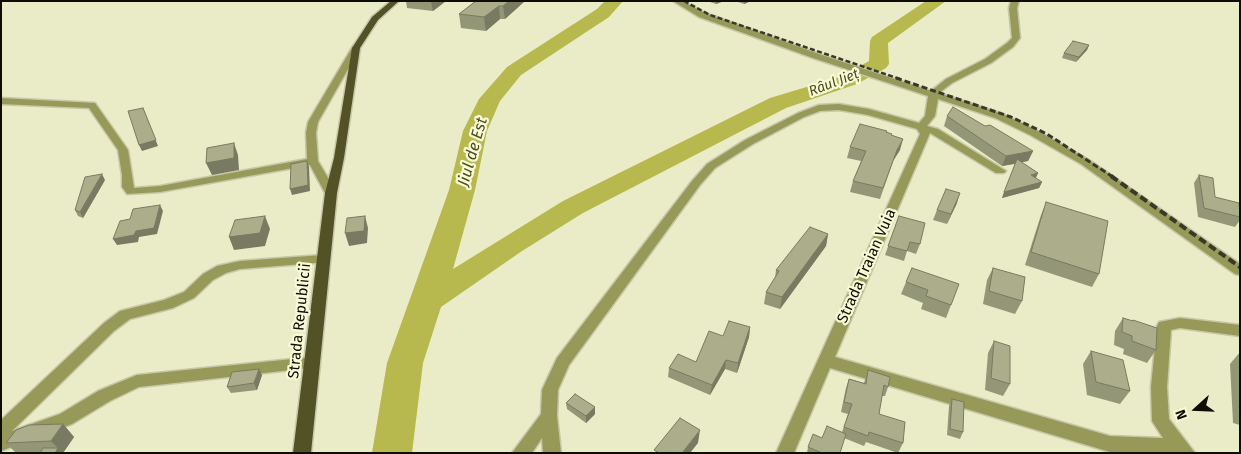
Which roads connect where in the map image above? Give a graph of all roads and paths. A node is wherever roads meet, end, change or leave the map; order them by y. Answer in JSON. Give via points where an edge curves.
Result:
{"nodes":[{"id":1,"x":396,"y":1,"type":"edge"},
{"id":2,"x":676,"y":1,"type":"edge"},
{"id":3,"x":1016,"y":1,"type":"edge"},
{"id":4,"x":356,"y":48,"type":"junction"},
{"id":5,"x":932,"y":94,"type":"junction"},
{"id":6,"x":1,"y":101,"type":"edge"},
{"id":7,"x":921,"y":126,"type":"junction"},
{"id":8,"x":313,"y":161,"type":"junction"},
{"id":9,"x":1000,"y":170,"type":"dead end"},
{"id":10,"x":331,"y":193,"type":"junction"},
{"id":11,"x":323,"y":259,"type":"junction"},
{"id":12,"x":1240,"y":271,"type":"edge"},
{"id":13,"x":1240,"y":331,"type":"edge"},
{"id":14,"x":826,"y":360,"type":"junction"},
{"id":15,"x":312,"y":363,"type":"junction"},
{"id":16,"x":549,"y":416,"type":"junction"},
{"id":17,"x":1,"y":431,"type":"edge"},
{"id":18,"x":1,"y":443,"type":"edge"},
{"id":19,"x":1181,"y":448,"type":"edge"},
{"id":20,"x":302,"y":453,"type":"edge"},
{"id":21,"x":521,"y":453,"type":"edge"},
{"id":22,"x":552,"y":453,"type":"edge"},
{"id":23,"x":785,"y":453,"type":"edge"}],
"edges":[{"from":1,"to":4,"type":"main road","name":"Strada Republicii","via":[[375,19]]},
{"from":2,"to":5,"type":"street","via":[[702,15]]},
{"from":3,"to":5,"type":"street","via":[[1013,8],[1016,38],[1002,52]]},
{"from":4,"to":8,"type":"street","name":"Strada Republicii","via":[[314,122],[311,133]]},
{"from":4,"to":10,"type":"main road","name":"Strada Republicii"},
{"from":5,"to":7,"type":"street","name":"Strada Traian Vuia","via":[[930,116]]},
{"from":5,"to":12,"type":"street","via":[[999,116],[1034,132],[1085,162]]},
{"from":6,"to":8,"type":"street","via":[[92,105],[123,150],[131,192]]},
{"from":7,"to":9,"type":"street","via":[[952,140]]},
{"from":7,"to":14,"type":"street","name":"Strada Traian Vuia","via":[[925,134]]},
{"from":7,"to":16,"type":"street","via":[[851,108],[819,108],[770,131],[711,166],[569,352],[550,390]]},
{"from":8,"to":10,"type":"street","name":"Strada Republicii"},
{"from":10,"to":11,"type":"main road","name":"Strada Republicii"},
{"from":11,"to":15,"type":"main road","name":"Strada Republicii"},
{"from":11,"to":17,"type":"street","via":[[222,269],[199,287],[168,304],[132,312],[114,322]]},
{"from":13,"to":19,"type":"street","via":[[1180,323],[1164,326],[1159,387],[1161,421]]},
{"from":14,"to":19,"type":"street","via":[[1110,444]]},
{"from":14,"to":23,"type":"street","name":"Strada Traian Vuia"},
{"from":15,"to":18,"type":"street","via":[[137,382],[66,418]]},
{"from":15,"to":20,"type":"main road","name":"Strada Republicii"},
{"from":16,"to":21,"type":"street"},
{"from":16,"to":22,"type":"street"}]}
